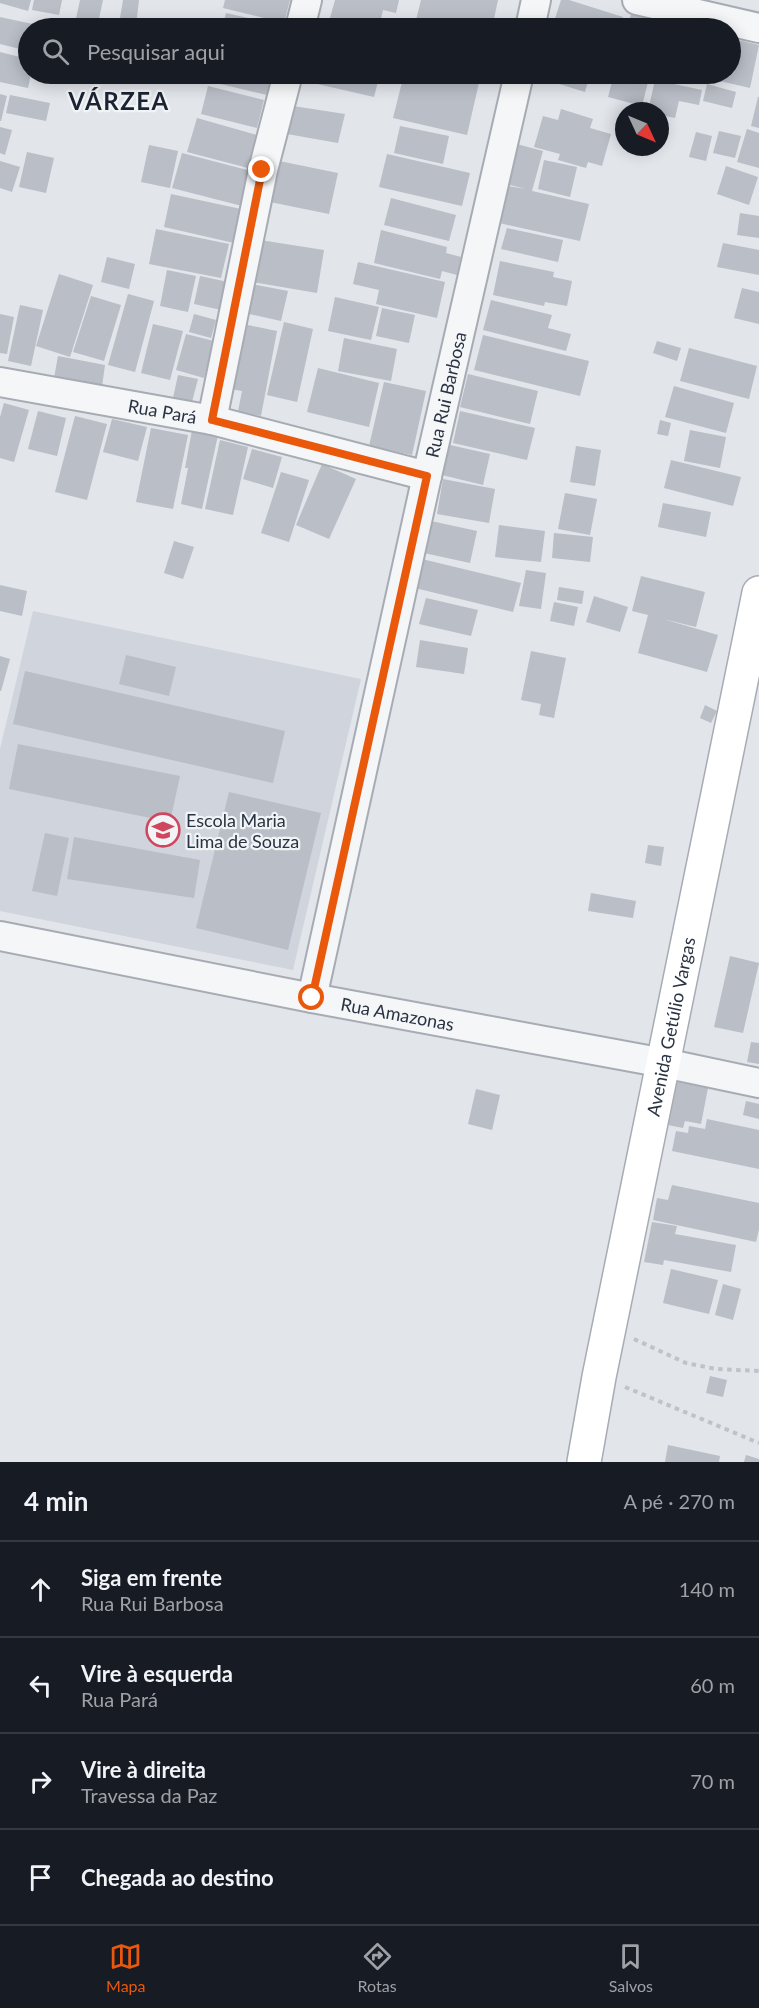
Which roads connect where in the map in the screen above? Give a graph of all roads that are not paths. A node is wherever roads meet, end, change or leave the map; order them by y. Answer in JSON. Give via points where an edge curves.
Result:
{"nodes":[{"id":1,"x":307,"y":0,"type":"edge"},
{"id":2,"x":536,"y":0,"type":"edge"},
{"id":3,"x":637,"y":0,"type":"edge"},
{"id":4,"x":302,"y":18,"type":"edge"},
{"id":5,"x":532,"y":18,"type":"edge"},
{"id":6,"x":715,"y":18,"type":"edge"},
{"id":7,"x":741,"y":24,"type":"edge"},
{"id":8,"x":759,"y":28,"type":"edge"},
{"id":9,"x":285,"y":84,"type":"edge"},
{"id":10,"x":517,"y":84,"type":"edge"},
{"id":11,"x":0,"y":382,"type":"edge"},
{"id":12,"x":212,"y":420,"type":"junction"},
{"id":13,"x":427,"y":476,"type":"junction"},
{"id":14,"x":759,"y":593,"type":"edge"},
{"id":15,"x":0,"y":936,"type":"edge"},
{"id":16,"x":312,"y":998,"type":"junction"},
{"id":17,"x":664,"y":1063,"type":"junction"},
{"id":18,"x":759,"y":1083,"type":"edge"},
{"id":19,"x":584,"y":1462,"type":"edge"}],
"edges":[{"from":1,"to":4,"type":"street"},
{"from":2,"to":5,"type":"street"},
{"from":3,"to":6,"type":"street"},
{"from":7,"to":8,"type":"street"},
{"from":9,"to":12,"type":"street","via":[[262,170]]},
{"from":10,"to":13,"type":"street","name":"Rua Rui Barbosa"},
{"from":11,"to":12,"type":"street","name":"Rua Pará"},
{"from":12,"to":13,"type":"street","name":"Rua Pará"},
{"from":13,"to":16,"type":"street","name":"Rua Rui Barbosa"},
{"from":14,"to":17,"type":"street","name":"Avenida Getúlio Vargas"},
{"from":15,"to":16,"type":"street","name":"Rua Amazonas"},
{"from":16,"to":17,"type":"street","name":"Rua Amazonas"},
{"from":17,"to":18,"type":"street","name":"Rua Amazonas"},
{"from":17,"to":19,"type":"street","name":"Avenida Getúlio Vargas"}]}
